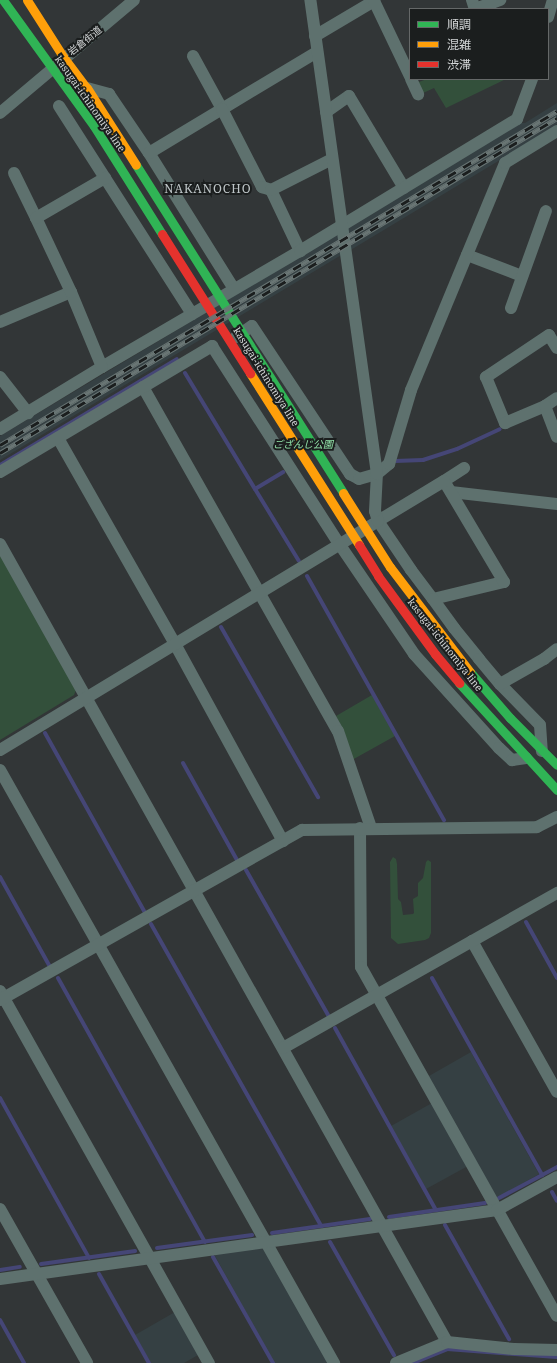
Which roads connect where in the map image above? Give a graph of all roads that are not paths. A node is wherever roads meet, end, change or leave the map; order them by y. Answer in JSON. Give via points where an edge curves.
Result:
{"nodes":[{"id":1,"x":3,"y":0,"type":"edge"},
{"id":2,"x":27,"y":0,"type":"edge"},
{"id":3,"x":134,"y":0,"type":"edge"},
{"id":4,"x":310,"y":0,"type":"edge"},
{"id":5,"x":500,"y":0,"type":"edge"},
{"id":6,"x":553,"y":0,"type":"edge"},
{"id":7,"x":478,"y":8,"type":"edge"},
{"id":8,"x":549,"y":14,"type":"edge"},
{"id":9,"x":315,"y":36,"type":"junction"},
{"id":10,"x":317,"y":52,"type":"junction"},
{"id":11,"x":193,"y":56,"type":"dead end"},
{"id":12,"x":64,"y":58,"type":"junction"},
{"id":13,"x":52,"y":68,"type":"junction"},
{"id":14,"x":409,"y":74,"type":"edge"},
{"id":15,"x":411,"y":80,"type":"edge"},
{"id":16,"x":532,"y":80,"type":"edge"},
{"id":17,"x":87,"y":88,"type":"junction"},
{"id":18,"x":418,"y":94,"type":"dead end"},
{"id":19,"x":59,"y":106,"type":"dead end"},
{"id":20,"x":222,"y":110,"type":"junction"},
{"id":21,"x":326,"y":112,"type":"junction"},
{"id":22,"x":0,"y":113,"type":"edge"},
{"id":23,"x":556,"y":134,"type":"edge"},
{"id":24,"x":150,"y":154,"type":"junction"},
{"id":25,"x":332,"y":159,"type":"junction"},
{"id":26,"x":14,"y":173,"type":"dead end"},
{"id":27,"x":105,"y":178,"type":"junction"},
{"id":28,"x":404,"y":188,"type":"junction"},
{"id":29,"x":271,"y":190,"type":"junction"},
{"id":30,"x":546,"y":211,"type":"dead end"},
{"id":31,"x":36,"y":218,"type":"junction"},
{"id":32,"x":342,"y":226,"type":"junction"},
{"id":33,"x":300,"y":251,"type":"junction"},
{"id":34,"x":467,"y":255,"type":"junction"},
{"id":35,"x":522,"y":276,"type":"junction"},
{"id":36,"x":234,"y":289,"type":"junction"},
{"id":37,"x":71,"y":292,"type":"junction"},
{"id":38,"x":511,"y":308,"type":"dead end"},
{"id":39,"x":192,"y":314,"type":"junction"},
{"id":40,"x":0,"y":322,"type":"edge"},
{"id":41,"x":557,"y":348,"type":"edge"},
{"id":42,"x":215,"y":351,"type":"junction"},
{"id":43,"x":102,"y":367,"type":"junction"},
{"id":44,"x":0,"y":377,"type":"edge"},
{"id":45,"x":144,"y":387,"type":"junction"},
{"id":46,"x":557,"y":398,"type":"edge"},
{"id":47,"x":545,"y":406,"type":"junction"},
{"id":48,"x":28,"y":413,"type":"junction"},
{"id":49,"x":0,"y":429,"type":"edge"},
{"id":50,"x":557,"y":437,"type":"edge"},
{"id":51,"x":58,"y":438,"type":"junction"},
{"id":52,"x":464,"y":468,"type":"dead end"},
{"id":53,"x":0,"y":472,"type":"edge"},
{"id":54,"x":377,"y":474,"type":"junction"},
{"id":55,"x":444,"y":480,"type":"junction"},
{"id":56,"x":451,"y":492,"type":"junction"},
{"id":57,"x":557,"y":504,"type":"edge"},
{"id":58,"x":378,"y":521,"type":"junction"},
{"id":59,"x":0,"y":544,"type":"edge"},
{"id":60,"x":340,"y":545,"type":"junction"},
{"id":61,"x":260,"y":593,"type":"junction"},
{"id":62,"x":433,"y":599,"type":"junction"},
{"id":63,"x":175,"y":644,"type":"junction"},
{"id":64,"x":557,"y":648,"type":"edge"},
{"id":65,"x":500,"y":684,"type":"junction"},
{"id":66,"x":86,"y":698,"type":"junction"},
{"id":67,"x":0,"y":750,"type":"edge"},
{"id":68,"x":542,"y":751,"type":"junction"},
{"id":69,"x":526,"y":758,"type":"junction"},
{"id":70,"x":557,"y":765,"type":"edge"},
{"id":71,"x":0,"y":770,"type":"edge"},
{"id":72,"x":557,"y":790,"type":"edge"},
{"id":73,"x":557,"y":817,"type":"edge"},
{"id":74,"x":366,"y":828,"type":"junction"},
{"id":75,"x":283,"y":841,"type":"junction"},
{"id":76,"x":194,"y":890,"type":"junction"},
{"id":77,"x":557,"y":893,"type":"edge"},
{"id":78,"x":472,"y":941,"type":"junction"},
{"id":79,"x":98,"y":944,"type":"junction"},
{"id":80,"x":377,"y":995,"type":"junction"},
{"id":81,"x":1,"y":996,"type":"edge"},
{"id":82,"x":283,"y":1048,"type":"junction"},
{"id":83,"x":557,"y":1092,"type":"edge"},
{"id":84,"x":557,"y":1177,"type":"edge"},
{"id":85,"x":0,"y":1209,"type":"edge"},
{"id":86,"x":498,"y":1210,"type":"junction"},
{"id":87,"x":382,"y":1226,"type":"junction"},
{"id":88,"x":265,"y":1241,"type":"junction"},
{"id":89,"x":150,"y":1258,"type":"junction"},
{"id":90,"x":36,"y":1274,"type":"junction"},
{"id":91,"x":0,"y":1279,"type":"edge"},
{"id":92,"x":557,"y":1316,"type":"edge"},
{"id":93,"x":447,"y":1342,"type":"junction"},
{"id":94,"x":557,"y":1350,"type":"edge"},
{"id":95,"x":86,"y":1363,"type":"edge"},
{"id":96,"x":208,"y":1363,"type":"edge"},
{"id":97,"x":334,"y":1363,"type":"edge"},
{"id":98,"x":396,"y":1363,"type":"edge"}],
"edges":[{"from":1,"to":13,"type":"main road","name":"kasugai-ichinomiya line"},
{"from":2,"to":12,"type":"main road","name":"kasugai-ichinomiya line"},
{"from":3,"to":12,"type":"street","name":"岩倉街道"},
{"from":4,"to":9,"type":"street"},
{"from":5,"to":7,"type":"street"},
{"from":6,"to":8,"type":"street"},
{"from":9,"to":10,"type":"street"},
{"from":9,"to":14,"type":"street","via":[[374,1]]},
{"from":10,"to":20,"type":"street"},
{"from":10,"to":21,"type":"street"},
{"from":11,"to":20,"type":"street"},
{"from":12,"to":13,"type":"street","name":"岩倉街道"},
{"from":12,"to":17,"type":"main road","name":"kasugai-ichinomiya line"},
{"from":13,"to":22,"type":"street","name":"岩倉街道"},
{"from":13,"to":69,"type":"main road","name":"kasugai-ichinomiya line","via":[[94,126],[378,576],[435,654]]},
{"from":15,"to":18,"type":"street"},
{"from":16,"to":28,"type":"street","via":[[517,119]]},
{"from":17,"to":24,"type":"street","via":[[109,94]]},
{"from":17,"to":68,"type":"main road","name":"kasugai-ichinomiya line","via":[[390,567],[476,680]]},
{"from":19,"to":27,"type":"street"},
{"from":20,"to":24,"type":"street"},
{"from":20,"to":29,"type":"street","via":[[262,187]]},
{"from":21,"to":25,"type":"street"},
{"from":21,"to":28,"type":"street","via":[[349,96]]},
{"from":23,"to":34,"type":"street","via":[[505,163]]},
{"from":24,"to":36,"type":"street"},
{"from":25,"to":29,"type":"street"},
{"from":25,"to":32,"type":"street"},
{"from":26,"to":31,"type":"street"},
{"from":27,"to":31,"type":"street"},
{"from":27,"to":39,"type":"street"},
{"from":28,"to":32,"type":"street"},
{"from":29,"to":33,"type":"street"},
{"from":30,"to":35,"type":"street"},
{"from":31,"to":37,"type":"street"},
{"from":32,"to":33,"type":"street"},
{"from":32,"to":54,"type":"street"},
{"from":33,"to":36,"type":"street"},
{"from":34,"to":35,"type":"street"},
{"from":34,"to":54,"type":"street","via":[[411,390],[389,464]]},
{"from":35,"to":38,"type":"street"},
{"from":36,"to":39,"type":"street"},
{"from":37,"to":40,"type":"street"},
{"from":37,"to":43,"type":"street"},
{"from":39,"to":43,"type":"street"},
{"from":41,"to":47,"type":"street","via":[[549,335],[486,377],[505,423]]},
{"from":42,"to":45,"type":"street","via":[[212,346]]},
{"from":42,"to":54,"type":"street","via":[[250,322],[350,474],[359,479]]},
{"from":42,"to":60,"type":"street"},
{"from":43,"to":48,"type":"street"},
{"from":44,"to":48,"type":"street"},
{"from":45,"to":51,"type":"street"},
{"from":45,"to":61,"type":"street"},
{"from":46,"to":47,"type":"street"},
{"from":47,"to":50,"type":"street"},
{"from":48,"to":49,"type":"street"},
{"from":51,"to":53,"type":"street"},
{"from":51,"to":63,"type":"street"},
{"from":52,"to":55,"type":"street"},
{"from":54,"to":58,"type":"street","via":[[375,511]]},
{"from":55,"to":56,"type":"street"},
{"from":55,"to":58,"type":"street"},
{"from":56,"to":57,"type":"street"},
{"from":56,"to":62,"type":"street","via":[[504,582]]},
{"from":58,"to":60,"type":"street"},
{"from":58,"to":62,"type":"street"},
{"from":59,"to":66,"type":"street"},
{"from":60,"to":61,"type":"street"},
{"from":60,"to":69,"type":"street","via":[[414,654],[499,748],[512,760]]},
{"from":61,"to":63,"type":"street"},
{"from":61,"to":74,"type":"street","via":[[338,731]]},
{"from":62,"to":65,"type":"street"},
{"from":63,"to":66,"type":"street"},
{"from":63,"to":75,"type":"street"},
{"from":64,"to":65,"type":"street","via":[[544,660]]},
{"from":65,"to":68,"type":"street","via":[[540,725]]},
{"from":66,"to":67,"type":"street"},
{"from":66,"to":76,"type":"street"},
{"from":68,"to":70,"type":"main road","name":"kasugai-ichinomiya line"},
{"from":69,"to":72,"type":"main road","name":"kasugai-ichinomiya line"},
{"from":71,"to":79,"type":"street"},
{"from":73,"to":74,"type":"street","via":[[537,827]]},
{"from":74,"to":75,"type":"street","via":[[302,830]]},
{"from":74,"to":80,"type":"street","via":[[361,967]]},
{"from":75,"to":76,"type":"street"},
{"from":76,"to":79,"type":"street"},
{"from":76,"to":82,"type":"street"},
{"from":77,"to":78,"type":"street"},
{"from":78,"to":80,"type":"street"},
{"from":78,"to":83,"type":"street"},
{"from":79,"to":81,"type":"street"},
{"from":79,"to":88,"type":"street"},
{"from":80,"to":82,"type":"street"},
{"from":80,"to":86,"type":"street"},
{"from":81,"to":89,"type":"street"},
{"from":82,"to":87,"type":"street"},
{"from":84,"to":86,"type":"street"},
{"from":85,"to":90,"type":"street"},
{"from":86,"to":87,"type":"street"},
{"from":86,"to":92,"type":"street"},
{"from":87,"to":88,"type":"street"},
{"from":87,"to":93,"type":"street"},
{"from":88,"to":89,"type":"street"},
{"from":88,"to":97,"type":"street"},
{"from":89,"to":90,"type":"street"},
{"from":89,"to":96,"type":"street"},
{"from":90,"to":91,"type":"street"},
{"from":90,"to":95,"type":"street"},
{"from":93,"to":94,"type":"street","via":[[514,1349]]},
{"from":93,"to":98,"type":"street"}]}
